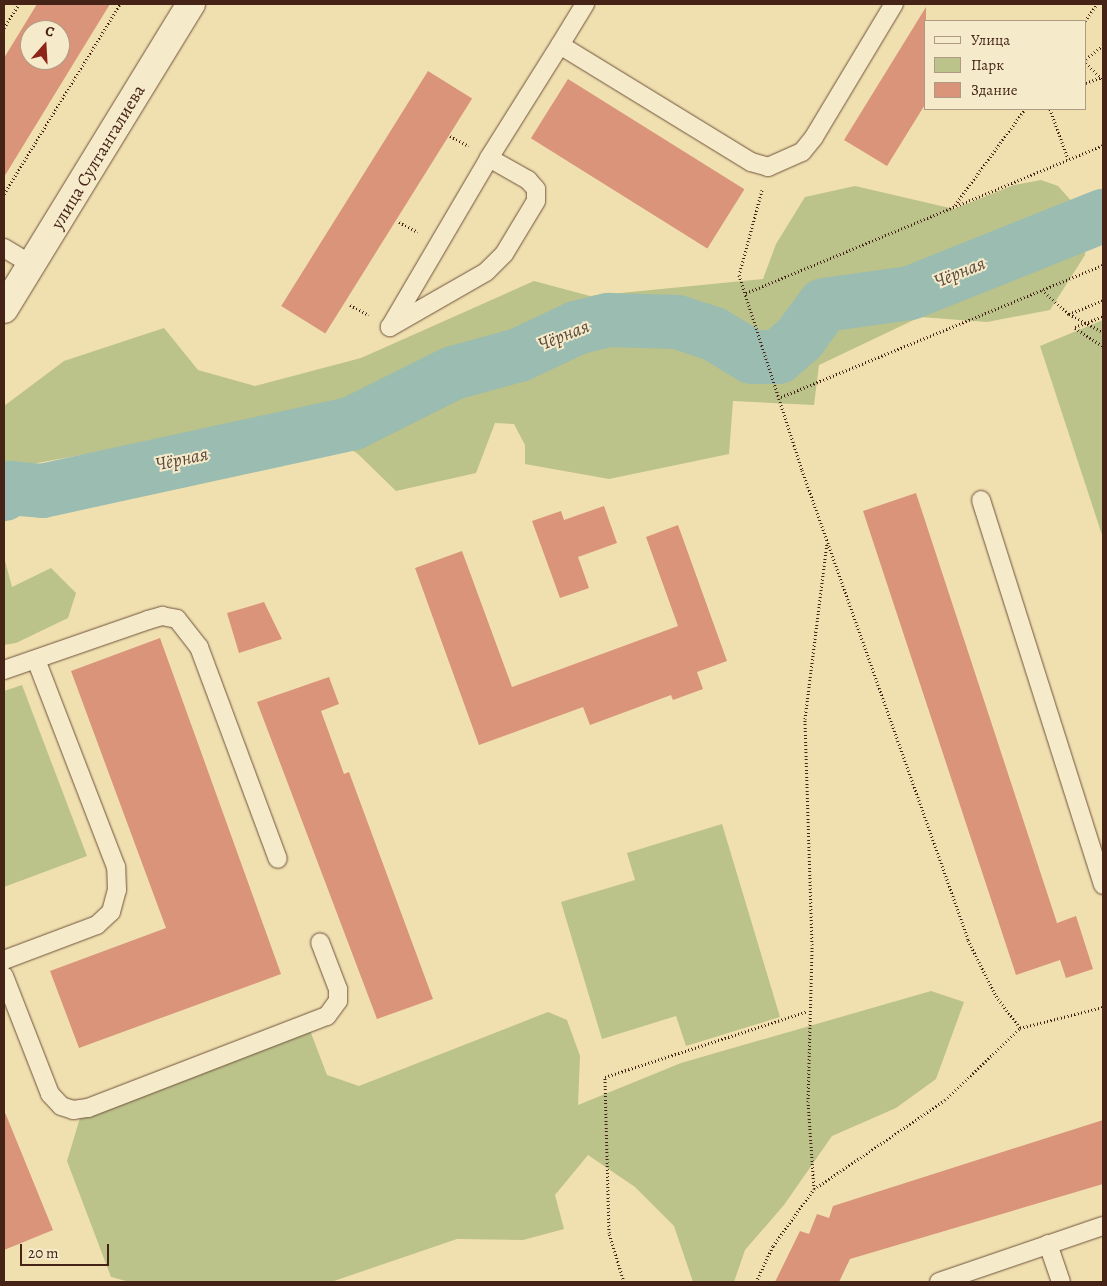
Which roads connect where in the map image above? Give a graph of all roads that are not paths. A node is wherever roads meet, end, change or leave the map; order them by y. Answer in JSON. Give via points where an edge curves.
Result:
{"nodes":[{"id":1,"x":191,"y":4,"type":"edge"},
{"id":2,"x":585,"y":4,"type":"edge"},
{"id":3,"x":894,"y":4,"type":"edge"},
{"id":4,"x":560,"y":45,"type":"junction"},
{"id":5,"x":489,"y":158,"type":"junction"},
{"id":6,"x":4,"y":248,"type":"edge"},
{"id":7,"x":32,"y":265,"type":"junction"},
{"id":8,"x":4,"y":309,"type":"edge"},
{"id":9,"x":980,"y":500,"type":"dead end"},
{"id":10,"x":36,"y":660,"type":"junction"},
{"id":11,"x":4,"y":670,"type":"edge"},
{"id":12,"x":278,"y":858,"type":"dead end"},
{"id":13,"x":1103,"y":885,"type":"edge"},
{"id":14,"x":320,"y":942,"type":"dead end"},
{"id":15,"x":4,"y":960,"type":"edge"},
{"id":16,"x":4,"y":976,"type":"edge"},
{"id":17,"x":1103,"y":1226,"type":"edge"},
{"id":18,"x":1048,"y":1244,"type":"junction"},
{"id":19,"x":939,"y":1282,"type":"edge"},
{"id":20,"x":1061,"y":1282,"type":"edge"}],
"edges":[{"from":1,"to":7,"type":"street","name":"улица Султангалиева"},
{"from":2,"to":4,"type":"lane"},
{"from":3,"to":4,"type":"lane","via":[[814,137],[802,152],[768,168],[751,162]]},
{"from":4,"to":5,"type":"lane"},
{"from":5,"to":5,"type":"lane","via":[[449,226],[390,327],[486,272],[504,254],[536,201],[536,189],[528,180]]},
{"from":6,"to":7,"type":"lane"},
{"from":7,"to":8,"type":"street","name":"улица Султангалиева"},
{"from":9,"to":13,"type":"lane"},
{"from":10,"to":11,"type":"lane"},
{"from":10,"to":12,"type":"lane","via":[[148,620],[162,616],[177,619],[199,647]]},
{"from":10,"to":15,"type":"lane","via":[[116,867],[117,890],[111,912],[96,925]]},
{"from":14,"to":16,"type":"lane","via":[[338,989],[338,1001],[327,1016],[88,1108],[73,1110],[61,1106],[50,1094]]},
{"from":17,"to":18,"type":"lane"},
{"from":18,"to":19,"type":"lane"},
{"from":18,"to":20,"type":"lane"}]}
